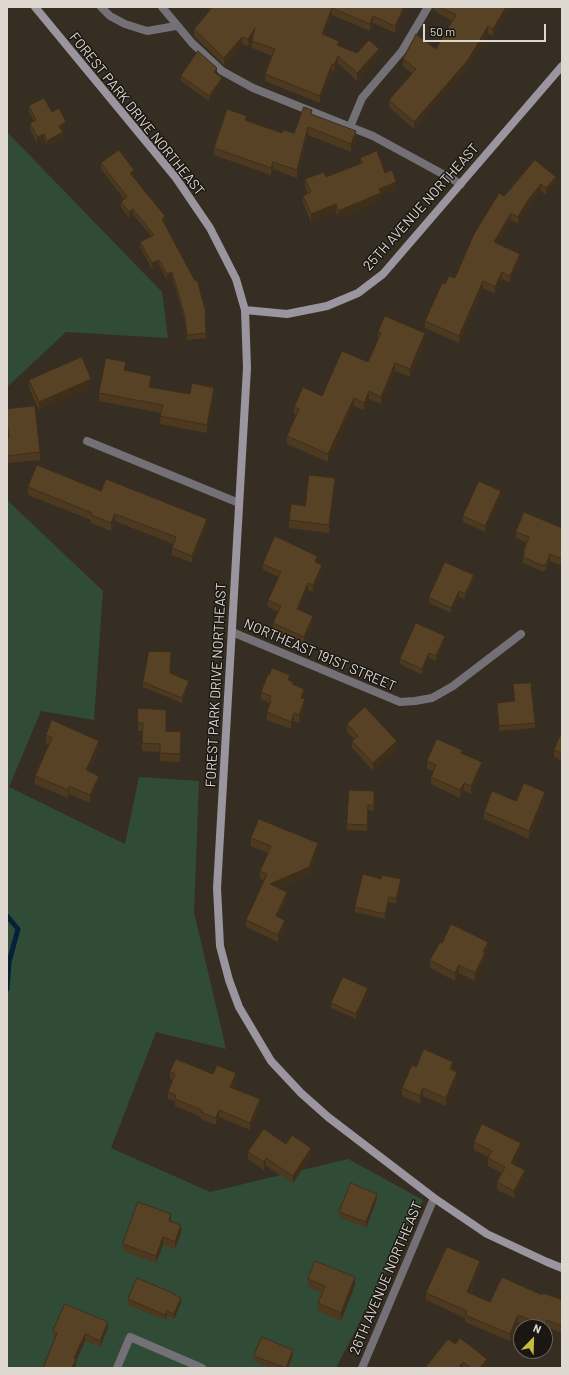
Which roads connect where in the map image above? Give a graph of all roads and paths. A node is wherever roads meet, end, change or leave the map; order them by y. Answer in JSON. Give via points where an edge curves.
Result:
{"nodes":[{"id":1,"x":35,"y":7,"type":"edge"},
{"id":2,"x":101,"y":7,"type":"edge"},
{"id":3,"x":162,"y":7,"type":"edge"},
{"id":4,"x":428,"y":7,"type":"edge"},
{"id":5,"x":176,"y":26,"type":"junction"},
{"id":6,"x":562,"y":66,"type":"edge"},
{"id":7,"x":350,"y":127,"type":"junction"},
{"id":8,"x":461,"y":184,"type":"junction"},
{"id":9,"x":245,"y":310,"type":"junction"},
{"id":10,"x":87,"y":441,"type":"dead end"},
{"id":11,"x":239,"y":503,"type":"junction"},
{"id":12,"x":232,"y":632,"type":"junction"},
{"id":13,"x":521,"y":634,"type":"dead end"},
{"id":14,"x":434,"y":1198,"type":"junction"},
{"id":15,"x":562,"y":1268,"type":"edge"},
{"id":16,"x":117,"y":1368,"type":"edge"},
{"id":17,"x":202,"y":1368,"type":"edge"},
{"id":18,"x":362,"y":1368,"type":"edge"}],
"edges":[{"from":1,"to":9,"type":"street","name":"FOREST PARK DRIVE NORTHEAST","via":[[176,178],[210,228],[236,279]]},
{"from":2,"to":5,"type":"street","via":[[120,22],[147,31]]},
{"from":3,"to":5,"type":"street"},
{"from":4,"to":7,"type":"street","via":[[402,51],[362,98]]},
{"from":5,"to":7,"type":"street","via":[[222,71],[253,88]]},
{"from":6,"to":8,"type":"street","name":"25TH AVENUE NORTHEAST"},
{"from":7,"to":8,"type":"street","via":[[373,136]]},
{"from":8,"to":9,"type":"street","name":"25TH AVENUE NORTHEAST","via":[[383,274],[358,293],[327,306],[287,314]]},
{"from":9,"to":11,"type":"street","name":"FOREST PARK DRIVE NORTHEAST","via":[[247,368]]},
{"from":10,"to":11,"type":"street"},
{"from":11,"to":12,"type":"street","name":"FOREST PARK DRIVE NORTHEAST"},
{"from":12,"to":13,"type":"street","name":"NORTHEAST 191ST STREET","via":[[400,702],[432,698],[453,686]]},
{"from":12,"to":14,"type":"street","name":"FOREST PARK DRIVE NORTHEAST","via":[[217,888],[220,946],[229,980],[239,1007],[271,1061],[296,1088],[328,1117]]},
{"from":14,"to":15,"type":"street","name":"FOREST PARK DRIVE NORTHEAST","via":[[486,1234]]},
{"from":14,"to":18,"type":"street","name":"26TH AVENUE NORTHEAST"},
{"from":16,"to":17,"type":"street","via":[[130,1337]]}]}
